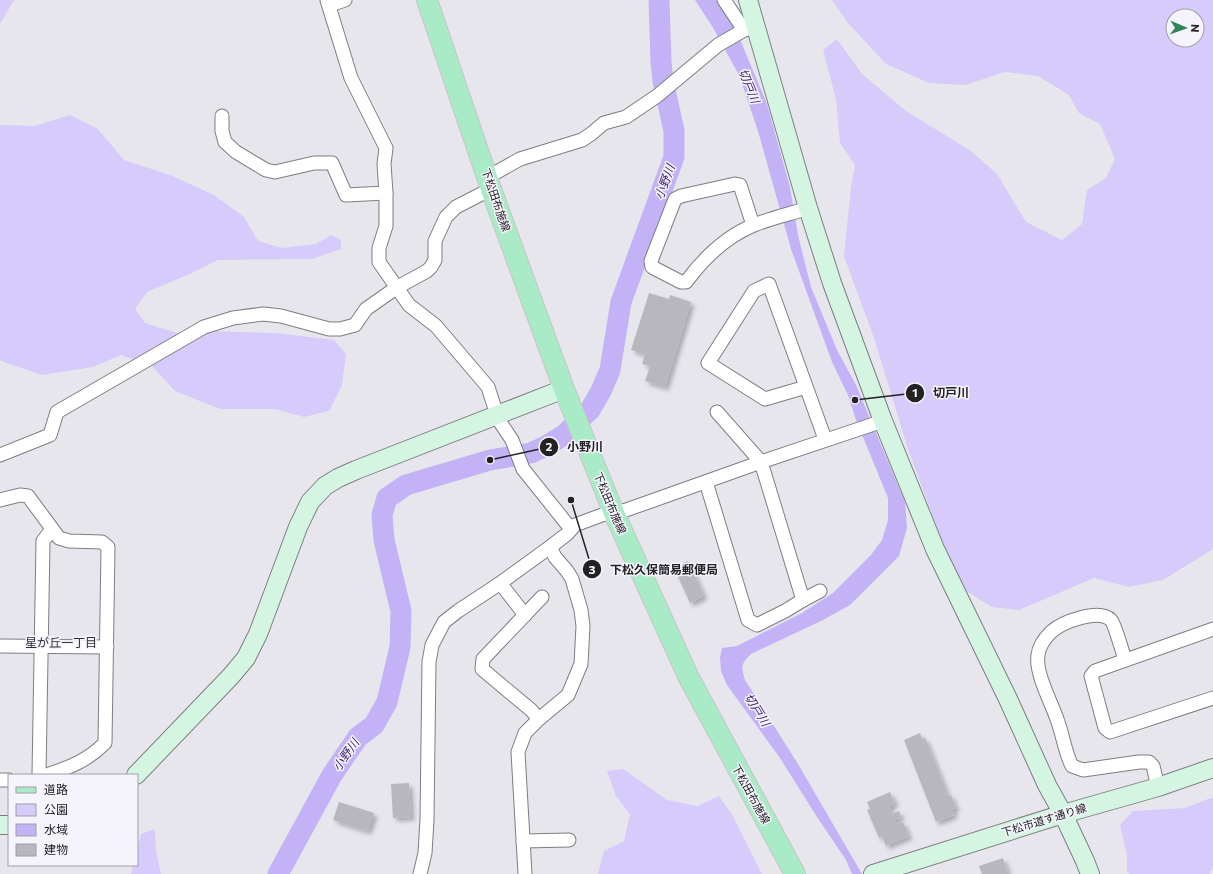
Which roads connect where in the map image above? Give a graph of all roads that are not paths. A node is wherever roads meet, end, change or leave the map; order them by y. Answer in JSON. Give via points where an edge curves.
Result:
{"nodes":[{"id":1,"x":345,"y":0,"type":"edge"},
{"id":2,"x":427,"y":0,"type":"edge"},
{"id":3,"x":724,"y":0,"type":"edge"},
{"id":4,"x":748,"y":0,"type":"edge"},
{"id":5,"x":328,"y":2,"type":"edge"},
{"id":6,"x":746,"y":30,"type":"junction"},
{"id":7,"x":222,"y":116,"type":"dead end"},
{"id":8,"x":490,"y":183,"type":"junction"},
{"id":9,"x":386,"y":193,"type":"junction"},
{"id":10,"x":802,"y":210,"type":"junction"},
{"id":11,"x":753,"y":225,"type":"junction"},
{"id":12,"x":396,"y":288,"type":"junction"},
{"id":13,"x":806,"y":387,"type":"junction"},
{"id":14,"x":564,"y":389,"type":"junction"},
{"id":15,"x":717,"y":412,"type":"dead end"},
{"id":16,"x":497,"y":415,"type":"junction"},
{"id":17,"x":880,"y":422,"type":"junction"},
{"id":18,"x":825,"y":440,"type":"junction"},
{"id":19,"x":0,"y":455,"type":"edge"},
{"id":20,"x":761,"y":462,"type":"junction"},
{"id":21,"x":706,"y":482,"type":"junction"},
{"id":22,"x":0,"y":500,"type":"edge"},
{"id":23,"x":614,"y":512,"type":"junction"},
{"id":24,"x":52,"y":529,"type":"junction"},
{"id":25,"x":571,"y":529,"type":"junction"},
{"id":26,"x":550,"y":547,"type":"junction"},
{"id":27,"x":499,"y":584,"type":"junction"},
{"id":28,"x":820,"y":591,"type":"dead end"},
{"id":29,"x":542,"y":597,"type":"dead end"},
{"id":30,"x":803,"y":600,"type":"junction"},
{"id":31,"x":526,"y":615,"type":"junction"},
{"id":32,"x":1213,"y":629,"type":"edge"},
{"id":33,"x":0,"y":646,"type":"edge"},
{"id":34,"x":42,"y":647,"type":"junction"},
{"id":35,"x":107,"y":647,"type":"junction"},
{"id":36,"x":1125,"y":660,"type":"junction"},
{"id":37,"x":1213,"y":698,"type":"edge"},
{"id":38,"x":539,"y":719,"type":"junction"},
{"id":39,"x":1213,"y":768,"type":"edge"},
{"id":40,"x":39,"y":774,"type":"edge"},
{"id":41,"x":50,"y":774,"type":"edge"},
{"id":42,"x":137,"y":774,"type":"edge"},
{"id":43,"x":1158,"y":787,"type":"junction"},
{"id":44,"x":1063,"y":814,"type":"junction"},
{"id":45,"x":569,"y":840,"type":"dead end"},
{"id":46,"x":524,"y":841,"type":"junction"},
{"id":47,"x":420,"y":874,"type":"edge"},
{"id":48,"x":525,"y":874,"type":"edge"},
{"id":49,"x":795,"y":874,"type":"edge"},
{"id":50,"x":874,"y":874,"type":"edge"},
{"id":51,"x":1090,"y":874,"type":"edge"}],
"edges":[{"from":1,"to":5,"type":"street"},
{"from":2,"to":8,"type":"main road","name":"下松田布施線"},
{"from":3,"to":6,"type":"street"},
{"from":4,"to":6,"type":"street"},
{"from":5,"to":9,"type":"street","via":[[351,78],[386,148]]},
{"from":6,"to":8,"type":"street","via":[[718,45],[657,96],[626,118],[604,123],[582,140],[520,159]]},
{"from":6,"to":10,"type":"street"},
{"from":7,"to":9,"type":"street","via":[[225,142],[236,152],[266,170],[275,172],[314,163],[332,163],[346,195]]},
{"from":8,"to":12,"type":"street","via":[[446,217],[435,241],[435,260],[431,267]]},
{"from":8,"to":14,"type":"main road","name":"下松田布施線"},
{"from":9,"to":12,"type":"street","via":[[386,226],[379,248],[379,262]]},
{"from":10,"to":11,"type":"street"},
{"from":10,"to":17,"type":"street","via":[[832,283]]},
{"from":11,"to":11,"type":"street","via":[[729,238],[697,267],[686,282],[681,282],[652,267],[651,261],[674,199],[681,196],[740,185]]},
{"from":12,"to":16,"type":"street","via":[[409,305],[436,326],[488,387]]},
{"from":12,"to":19,"type":"street","via":[[366,309],[355,325],[340,329],[329,329],[281,316],[263,314],[234,318],[204,327],[57,412],[50,435]]},
{"from":13,"to":13,"type":"street","via":[[765,399],[708,363],[754,291],[769,284]]},
{"from":13,"to":18,"type":"street"},
{"from":14,"to":16,"type":"street"},
{"from":14,"to":23,"type":"main road","name":"下松田布施線"},
{"from":15,"to":20,"type":"street"},
{"from":16,"to":25,"type":"street","via":[[512,440],[523,469]]},
{"from":16,"to":42,"type":"street","via":[[356,470],[325,486],[310,502],[298,527],[258,634],[246,658]]},
{"from":17,"to":18,"type":"street"},
{"from":17,"to":44,"type":"street","via":[[935,548]]},
{"from":18,"to":20,"type":"street"},
{"from":20,"to":21,"type":"street"},
{"from":20,"to":30,"type":"street"},
{"from":21,"to":23,"type":"street"},
{"from":21,"to":30,"type":"street","via":[[748,620],[757,625]]},
{"from":22,"to":24,"type":"street","via":[[20,495],[28,496]]},
{"from":23,"to":25,"type":"street"},
{"from":23,"to":49,"type":"main road","name":"下松田布施線","via":[[689,678]]},
{"from":24,"to":34,"type":"street","via":[[43,542]]},
{"from":24,"to":35,"type":"street","via":[[59,538],[69,541],[102,542],[108,547]]},
{"from":25,"to":26,"type":"street"},
{"from":26,"to":27,"type":"street"},
{"from":26,"to":38,"type":"street","via":[[572,579],[581,610],[581,664],[568,695]]},
{"from":27,"to":31,"type":"street"},
{"from":27,"to":47,"type":"street","via":[[444,622],[432,645],[429,662],[426,853]]},
{"from":28,"to":30,"type":"street"},
{"from":29,"to":31,"type":"street"},
{"from":31,"to":38,"type":"street","via":[[483,659],[482,669]]},
{"from":32,"to":36,"type":"street"},
{"from":33,"to":34,"type":"street"},
{"from":34,"to":35,"type":"street"},
{"from":34,"to":40,"type":"street"},
{"from":35,"to":41,"type":"street","via":[[105,743],[95,754]]},
{"from":36,"to":37,"type":"street","via":[[1096,671],[1092,676],[1105,728],[1110,732]]},
{"from":36,"to":43,"type":"street","via":[[1112,620],[1105,616],[1089,616],[1071,620],[1052,631],[1043,641],[1038,654],[1038,667],[1072,766],[1083,770],[1149,762],[1153,766]]},
{"from":38,"to":46,"type":"street","via":[[525,733],[518,752]]},
{"from":39,"to":43,"type":"street","name":"下松市道す通り線"},
{"from":43,"to":44,"type":"street","name":"下松市道す通り線"},
{"from":44,"to":50,"type":"street","name":"下松市道す通り線"},
{"from":44,"to":51,"type":"street"},
{"from":45,"to":46,"type":"street"},
{"from":46,"to":48,"type":"street"}]}
